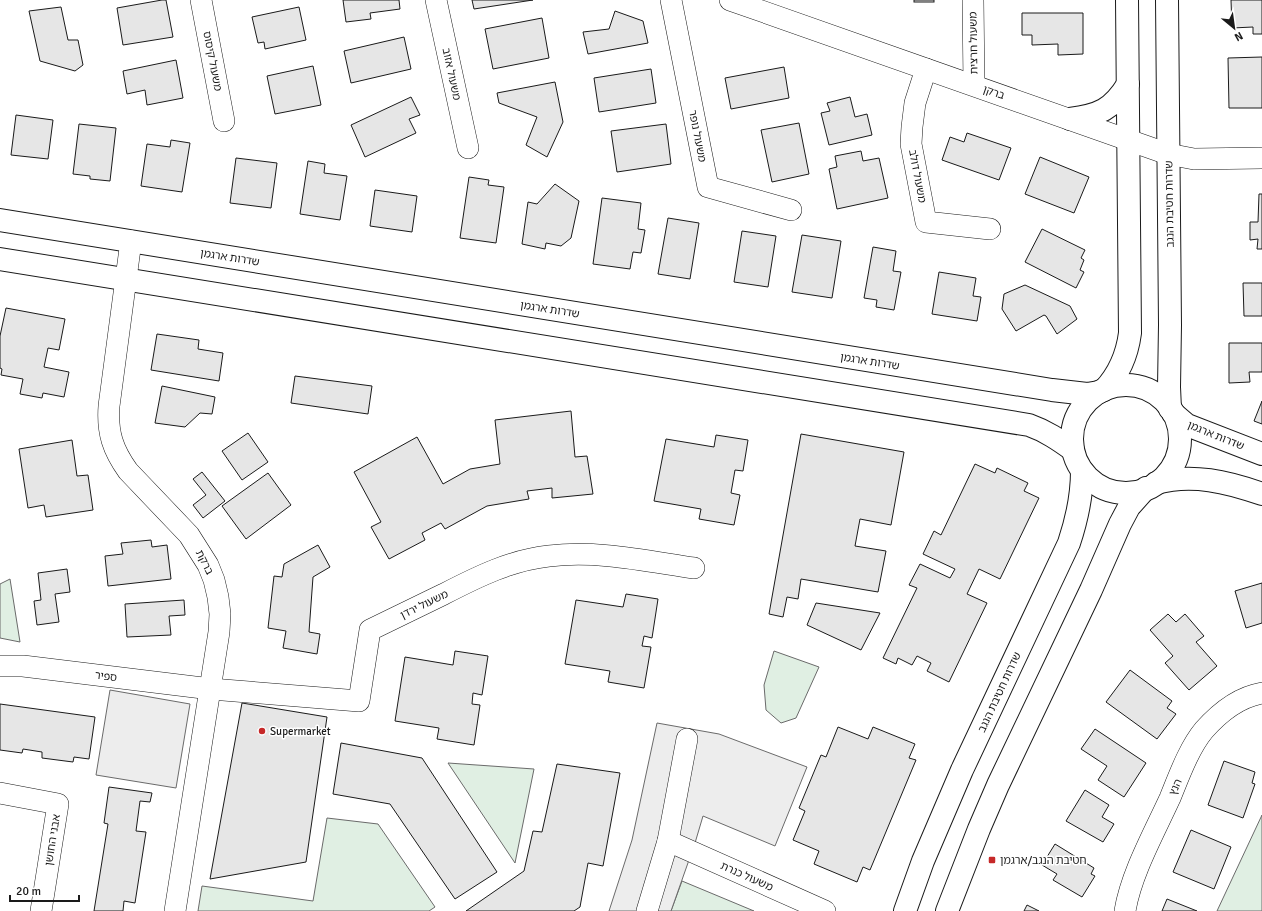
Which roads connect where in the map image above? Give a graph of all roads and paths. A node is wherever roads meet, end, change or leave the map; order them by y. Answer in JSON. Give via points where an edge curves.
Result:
{"nodes":[{"id":1,"x":201,"y":0,"type":"edge"},
{"id":2,"x":436,"y":0,"type":"edge"},
{"id":3,"x":672,"y":0,"type":"edge"},
{"id":4,"x":730,"y":0,"type":"edge"},
{"id":5,"x":973,"y":0,"type":"edge"},
{"id":6,"x":1127,"y":0,"type":"edge"},
{"id":7,"x":1167,"y":0,"type":"edge"},
{"id":8,"x":752,"y":4,"type":"edge"},
{"id":9,"x":926,"y":69,"type":"junction"},
{"id":10,"x":1128,"y":84,"type":"junction"},
{"id":11,"x":974,"y":85,"type":"junction"},
{"id":12,"x":1070,"y":119,"type":"junction"},
{"id":13,"x":224,"y":122,"type":"dead end"},
{"id":14,"x":1128,"y":140,"type":"junction"},
{"id":15,"x":468,"y":148,"type":"dead end"},
{"id":16,"x":1168,"y":154,"type":"junction"},
{"id":17,"x":1262,"y":158,"type":"edge"},
{"id":18,"x":792,"y":210,"type":"dead end"},
{"id":19,"x":0,"y":220,"type":"edge"},
{"id":20,"x":990,"y":229,"type":"dead end"},
{"id":21,"x":131,"y":242,"type":"junction"},
{"id":22,"x":0,"y":259,"type":"edge"},
{"id":23,"x":126,"y":280,"type":"junction"},
{"id":24,"x":1102,"y":391,"type":"junction"},
{"id":25,"x":1171,"y":411,"type":"junction"},
{"id":26,"x":1073,"y":450,"type":"junction"},
{"id":27,"x":1262,"y":454,"type":"edge"},
{"id":28,"x":1082,"y":471,"type":"junction"},
{"id":29,"x":1151,"y":485,"type":"junction"},
{"id":30,"x":1262,"y":494,"type":"edge"},
{"id":31,"x":694,"y":568,"type":"dead end"},
{"id":32,"x":0,"y":666,"type":"edge"},
{"id":33,"x":211,"y":689,"type":"junction"},
{"id":34,"x":1262,"y":693,"type":"edge"},
{"id":35,"x":687,"y":739,"type":"dead end"},
{"id":36,"x":0,"y":793,"type":"edge"},
{"id":37,"x":668,"y":840,"type":"junction"},
{"id":38,"x":41,"y":911,"type":"edge"},
{"id":39,"x":175,"y":911,"type":"edge"},
{"id":40,"x":647,"y":911,"type":"edge"},
{"id":41,"x":825,"y":911,"type":"edge"},
{"id":42,"x":905,"y":911,"type":"edge"},
{"id":43,"x":947,"y":911,"type":"edge"},
{"id":44,"x":1125,"y":911,"type":"edge"}],
"edges":[{"from":1,"to":13,"type":"street","name":"משעול קיסוס"},
{"from":2,"to":15,"type":"street","name":"משעול אזוב"},
{"from":3,"to":18,"type":"street","name":"משעול נופר","via":[[708,187]]},
{"from":4,"to":8,"type":"street","name":"ברקן"},
{"from":5,"to":11,"type":"street","name":"משעול חרצית"},
{"from":6,"to":10,"type":"street"},
{"from":7,"to":16,"type":"street","name":"שדרות חטיבת הנגב"},
{"from":8,"to":9,"type":"street","name":"ברקן"},
{"from":9,"to":11,"type":"street","name":"ברקן"},
{"from":9,"to":20,"type":"street","name":"משעול דולב","via":[[915,104],[911,144],[926,222]]},
{"from":10,"to":12,"type":"street","via":[[1111,105],[1097,113]]},
{"from":10,"to":14,"type":"street"},
{"from":11,"to":12,"type":"street","name":"ברקן"},
{"from":12,"to":14,"type":"street","name":"ברקן"},
{"from":14,"to":16,"type":"street","name":"ברקן"},
{"from":14,"to":24,"type":"street","via":[[1130,334],[1121,367]]},
{"from":16,"to":17,"type":"street","name":"ברקן","via":[[1194,159]]},
{"from":16,"to":25,"type":"street","name":"שדרות חטיבת הנגב","via":[[1168,387]]},
{"from":19,"to":21,"type":"street","name":"שדרות ארגמן"},
{"from":21,"to":23,"type":"street","name":"ברקת"},
{"from":21,"to":24,"type":"street","name":"שדרות ארגמן","via":[[1048,390],[1087,394]]},
{"from":22,"to":23,"type":"street"},
{"from":23,"to":26,"type":"street","via":[[1029,425],[1056,437]]},
{"from":23,"to":33,"type":"street","name":"ברקת","via":[[109,406],[111,441],[121,462],[189,535],[214,580],[220,614]]},
{"from":24,"to":25,"type":"street","via":[[1120,385],[1140,387],[1159,396]]},
{"from":24,"to":26,"type":"street","via":[[1083,406],[1078,414],[1072,434]]},
{"from":25,"to":27,"type":"street","name":"שדרות ארגמן","via":[[1187,425]]},
{"from":25,"to":29,"type":"street","via":[[1179,433],[1177,454],[1168,472]]},
{"from":26,"to":28,"type":"street"},
{"from":28,"to":29,"type":"street","via":[[1101,487],[1111,490],[1131,492]]},
{"from":28,"to":42,"type":"street","name":"שדרות חטיבת הנגב","via":[[1079,508],[1069,543],[962,770],[923,861]]},
{"from":29,"to":30,"type":"street","via":[[1176,478],[1201,479]]},
{"from":29,"to":43,"type":"street","via":[[1128,507],[998,785]]},
{"from":31,"to":33,"type":"street","name":"משעול ירדן","via":[[583,554],[532,558],[475,578],[370,630],[359,701]]},
{"from":32,"to":33,"type":"street","name":"ספיר","via":[[23,666]]},
{"from":33,"to":39,"type":"street","name":"ברקת"},
{"from":34,"to":44,"type":"street","name":"הנץ","via":[[1238,702],[1219,714],[1203,731],[1190,753],[1133,881]]},
{"from":35,"to":37,"type":"street"},
{"from":36,"to":38,"type":"street","name":"אבני החושן","via":[[58,804]]},
{"from":37,"to":40,"type":"street"},
{"from":37,"to":41,"type":"street","name":"משעול כנרת"}]}
